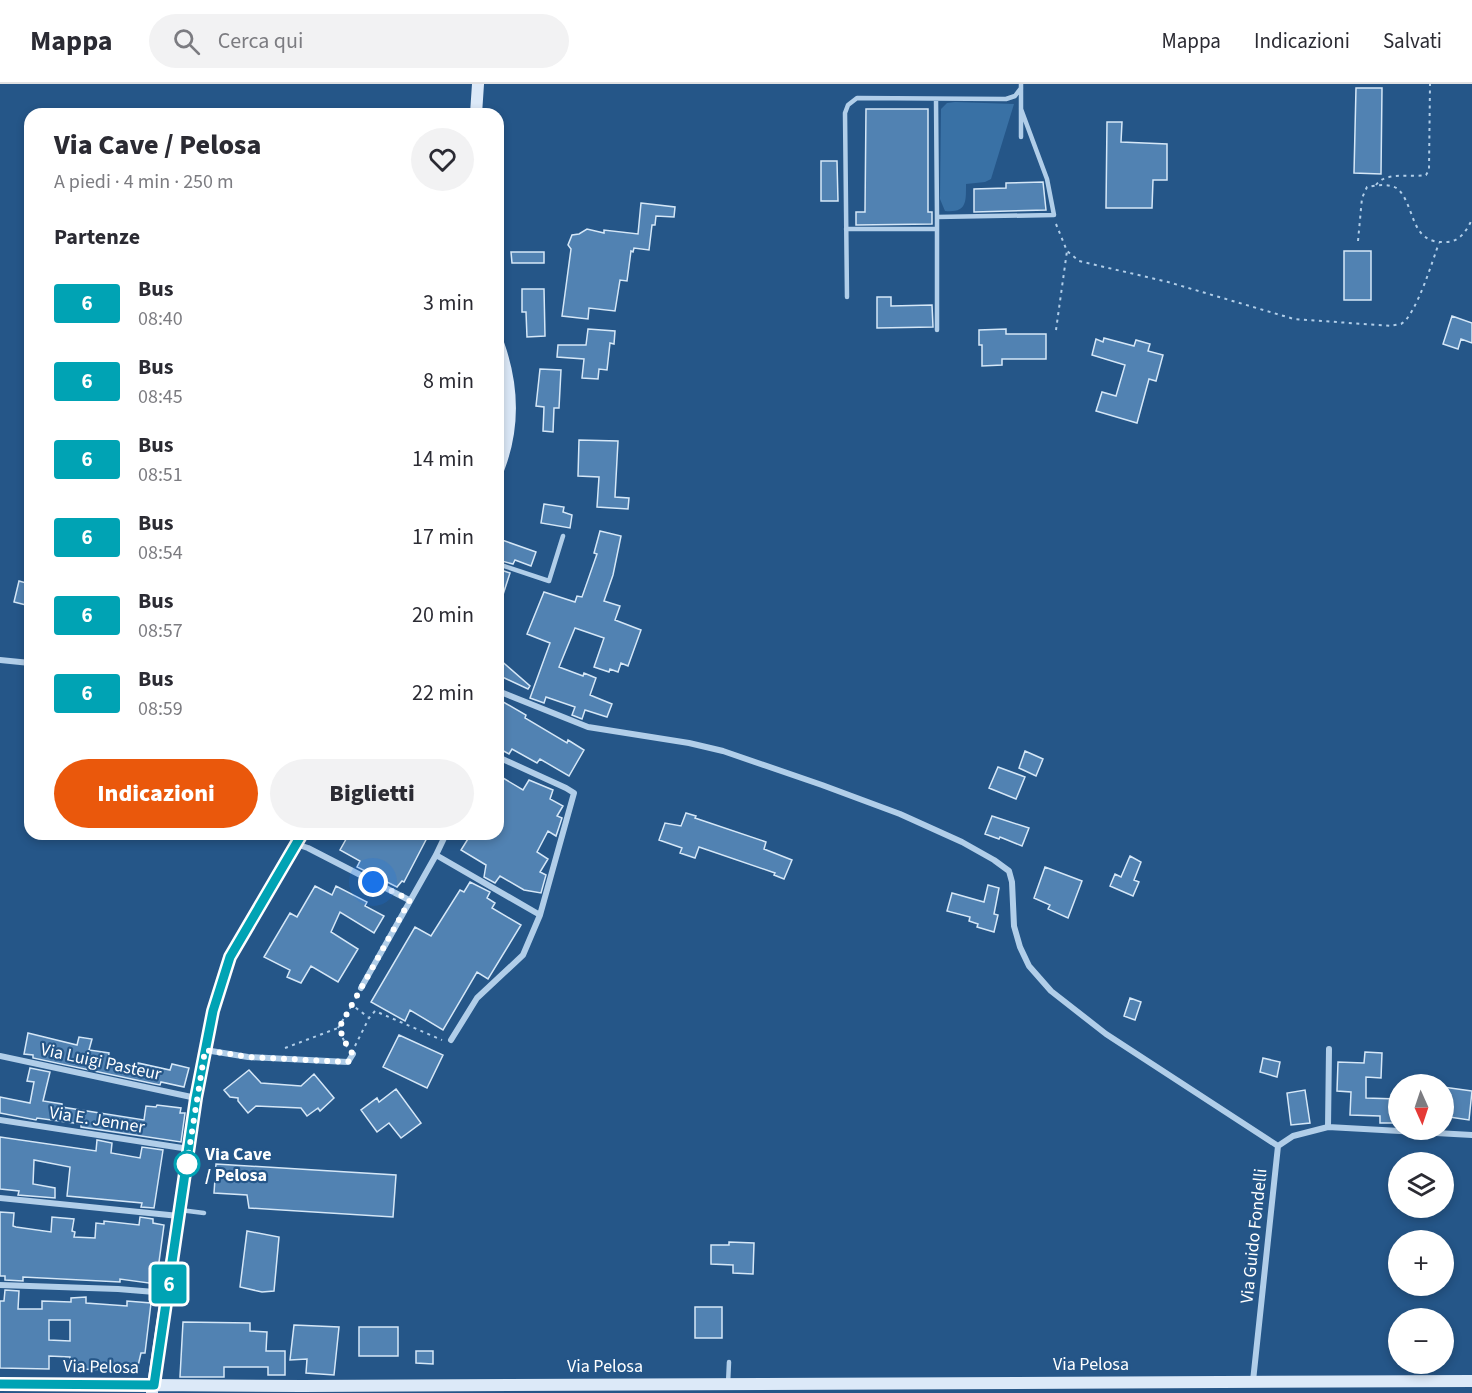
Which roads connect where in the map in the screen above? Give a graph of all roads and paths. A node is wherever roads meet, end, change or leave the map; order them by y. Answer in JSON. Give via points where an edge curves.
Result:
{"nodes":[{"id":1,"x":478,"y":84,"type":"edge"},
{"id":2,"x":1430,"y":84,"type":"edge"},
{"id":3,"x":1021,"y":86,"type":"edge"},
{"id":4,"x":936,"y":99,"type":"junction"},
{"id":5,"x":476,"y":108,"type":"edge"},
{"id":6,"x":1021,"y":109,"type":"junction"},
{"id":7,"x":1021,"y":137,"type":"dead end"},
{"id":8,"x":1376,"y":185,"type":"junction"},
{"id":9,"x":1054,"y":215,"type":"junction"},
{"id":10,"x":937,"y":217,"type":"junction"},
{"id":11,"x":1472,"y":219,"type":"edge"},
{"id":12,"x":846,"y":229,"type":"junction"},
{"id":13,"x":937,"y":229,"type":"junction"},
{"id":14,"x":1358,"y":242,"type":"dead end"},
{"id":15,"x":1439,"y":243,"type":"junction"},
{"id":16,"x":1067,"y":251,"type":"junction"},
{"id":17,"x":847,"y":297,"type":"dead end"},
{"id":18,"x":937,"y":330,"type":"dead end"},
{"id":19,"x":1056,"y":330,"type":"dead end"},
{"id":20,"x":504,"y":362,"type":"edge"},
{"id":21,"x":504,"y":450,"type":"edge"},
{"id":22,"x":563,"y":536,"type":"dead end"},
{"id":23,"x":504,"y":566,"type":"edge"},
{"id":24,"x":0,"y":660,"type":"edge"},
{"id":25,"x":24,"y":662,"type":"edge"},
{"id":26,"x":504,"y":694,"type":"edge"},
{"id":27,"x":504,"y":760,"type":"edge"},
{"id":28,"x":298,"y":840,"type":"edge"},
{"id":29,"x":300,"y":840,"type":"edge"},
{"id":30,"x":443,"y":840,"type":"edge"},
{"id":31,"x":436,"y":855,"type":"junction"},
{"id":32,"x":410,"y":900,"type":"junction"},
{"id":33,"x":540,"y":915,"type":"junction"},
{"id":34,"x":362,"y":988,"type":"joint"},
{"id":35,"x":352,"y":1005,"type":"junction"},
{"id":36,"x":369,"y":1018,"type":"junction"},
{"id":37,"x":339,"y":1028,"type":"junction"},
{"id":38,"x":451,"y":1040,"type":"joint"},
{"id":39,"x":1329,"y":1049,"type":"dead end"},
{"id":40,"x":205,"y":1050,"type":"junction"},
{"id":41,"x":282,"y":1050,"type":"dead end"},
{"id":42,"x":353,"y":1054,"type":"junction"},
{"id":43,"x":0,"y":1056,"type":"edge"},
{"id":44,"x":196,"y":1098,"type":"junction"},
{"id":45,"x":0,"y":1120,"type":"edge"},
{"id":46,"x":1328,"y":1127,"type":"junction"},
{"id":47,"x":1472,"y":1135,"type":"edge"},
{"id":48,"x":1278,"y":1146,"type":"junction"},
{"id":49,"x":189,"y":1149,"type":"junction"},
{"id":50,"x":0,"y":1198,"type":"edge"},
{"id":51,"x":180,"y":1213,"type":"junction"},
{"id":52,"x":204,"y":1213,"type":"dead end"},
{"id":53,"x":0,"y":1285,"type":"edge"},
{"id":54,"x":167,"y":1293,"type":"junction"},
{"id":55,"x":729,"y":1362,"type":"dead end"},
{"id":56,"x":1253,"y":1381,"type":"junction"},
{"id":57,"x":1472,"y":1381,"type":"edge"},
{"id":58,"x":0,"y":1384,"type":"edge"},
{"id":59,"x":732,"y":1387,"type":"edge"},
{"id":60,"x":153,"y":1389,"type":"edge"},
{"id":61,"x":585,"y":1389,"type":"edge"}],
"edges":[{"from":1,"to":5,"type":"street"},
{"from":2,"to":8,"type":"path","via":[[1429,170],[1426,175],[1387,177]]},
{"from":3,"to":4,"type":"lane","via":[[1015,96],[1006,99]]},
{"from":3,"to":6,"type":"lane"},
{"from":4,"to":10,"type":"lane"},
{"from":4,"to":12,"type":"lane","via":[[857,98],[848,105]]},
{"from":6,"to":7,"type":"lane"},
{"from":6,"to":9,"type":"lane","via":[[1047,179]]},
{"from":8,"to":14,"type":"path","via":[[1367,187],[1362,198]]},
{"from":8,"to":15,"type":"path","via":[[1398,189],[1415,226],[1429,240]]},
{"from":9,"to":10,"type":"lane"},
{"from":9,"to":16,"type":"path"},
{"from":10,"to":13,"type":"lane"},
{"from":11,"to":15,"type":"path","via":[[1461,237]]},
{"from":12,"to":13,"type":"lane"},
{"from":12,"to":17,"type":"lane"},
{"from":13,"to":18,"type":"lane"},
{"from":15,"to":16,"type":"path","via":[[1409,316],[1392,326],[1294,319],[1079,261]]},
{"from":16,"to":19,"type":"path"},
{"from":20,"to":21,"type":"street","via":[[511,395]]},
{"from":22,"to":23,"type":"lane","via":[[549,581]]},
{"from":24,"to":25,"type":"street"},
{"from":26,"to":48,"type":"street","via":[[588,727],[723,751],[900,814],[994,860],[1009,871],[1020,947],[1029,966],[1051,991],[1106,1034]]},
{"from":27,"to":33,"type":"street","via":[[574,794]]},
{"from":28,"to":40,"type":"street","via":[[230,957]]},
{"from":29,"to":32,"type":"street","via":[[308,848]]},
{"from":30,"to":31,"type":"street"},
{"from":31,"to":32,"type":"street"},
{"from":31,"to":33,"type":"street"},
{"from":32,"to":34,"type":"street"},
{"from":33,"to":38,"type":"street","via":[[523,955],[477,998]]},
{"from":34,"to":35,"type":"path"},
{"from":35,"to":36,"type":"path"},
{"from":35,"to":37,"type":"path"},
{"from":36,"to":38,"type":"path","via":[[375,1011],[447,1042]]},
{"from":36,"to":42,"type":"path"},
{"from":37,"to":41,"type":"path"},
{"from":37,"to":42,"type":"path"},
{"from":39,"to":46,"type":"street"},
{"from":40,"to":42,"type":"street","via":[[248,1057],[348,1062]]},
{"from":40,"to":44,"type":"street"},
{"from":43,"to":44,"type":"street","name":"Via Luigi Pasteur"},
{"from":44,"to":49,"type":"street"},
{"from":45,"to":49,"type":"street","name":"Via E. Jenner"},
{"from":46,"to":47,"type":"street","name":"Via Guido Fondelli"},
{"from":46,"to":48,"type":"street","name":"Via Guido Fondelli","via":[[1293,1136]]},
{"from":48,"to":56,"type":"street","name":"Via Guido Fondelli"},
{"from":49,"to":51,"type":"street"},
{"from":50,"to":51,"type":"street"},
{"from":51,"to":52,"type":"lane"},
{"from":51,"to":54,"type":"street"},
{"from":53,"to":54,"type":"street"},
{"from":54,"to":60,"type":"street"},
{"from":55,"to":59,"type":"lane"},
{"from":56,"to":57,"type":"street","name":"Via Pelosa"},
{"from":56,"to":59,"type":"street","name":"Via Pelosa","via":[[1211,1385]]},
{"from":58,"to":60,"type":"street","name":"Via Pelosa"},
{"from":59,"to":61,"type":"street","name":"Via Pelosa"},
{"from":60,"to":61,"type":"street","name":"Via Pelosa"}]}
